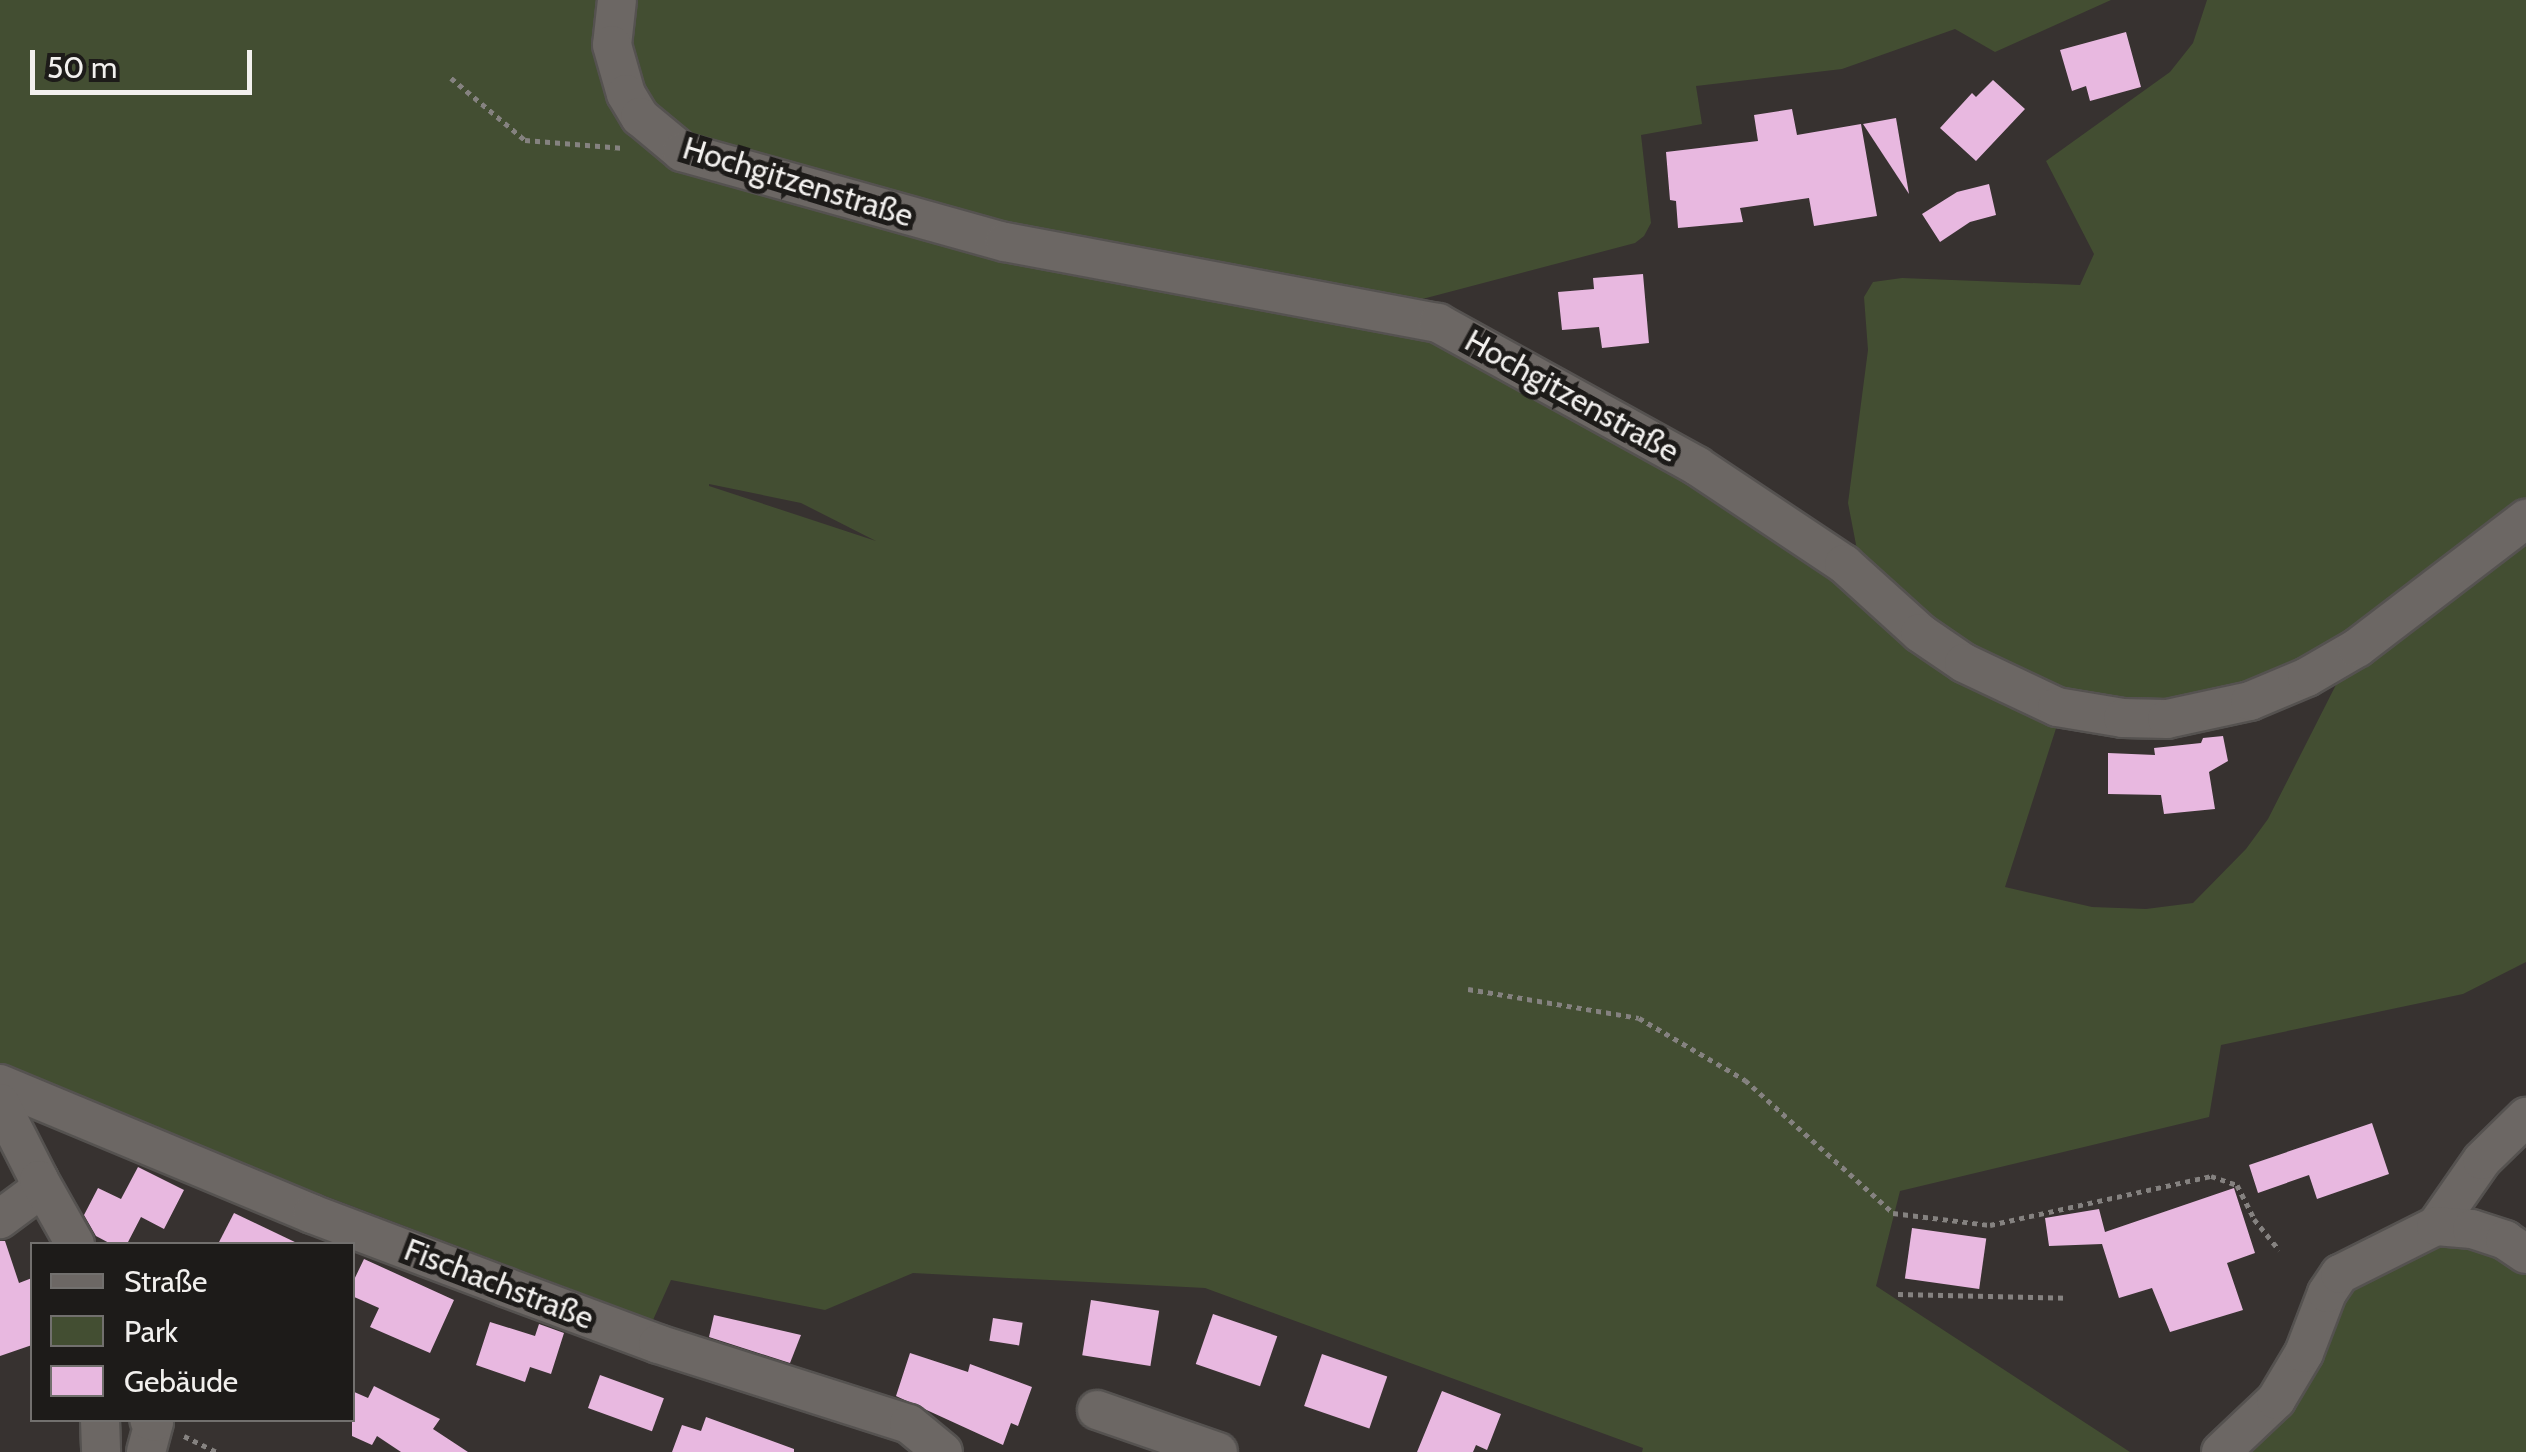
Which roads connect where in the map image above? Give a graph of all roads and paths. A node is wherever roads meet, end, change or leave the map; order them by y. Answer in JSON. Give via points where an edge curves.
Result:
{"nodes":[{"id":1,"x":617,"y":0,"type":"edge"},
{"id":2,"x":451,"y":78,"type":"dead end"},
{"id":3,"x":682,"y":152,"type":"junction"},
{"id":4,"x":2526,"y":519,"type":"edge"},
{"id":5,"x":1468,"y":989,"type":"dead end"},
{"id":6,"x":0,"y":1084,"type":"edge"},
{"id":7,"x":0,"y":1102,"type":"edge"},
{"id":8,"x":2526,"y":1117,"type":"edge"},
{"id":9,"x":39,"y":1180,"type":"junction"},
{"id":10,"x":0,"y":1220,"type":"edge"},
{"id":11,"x":2436,"y":1226,"type":"junction"},
{"id":12,"x":74,"y":1242,"type":"edge"},
{"id":13,"x":2279,"y":1250,"type":"dead end"},
{"id":14,"x":2526,"y":1254,"type":"edge"},
{"id":15,"x":1898,"y":1294,"type":"dead end"},
{"id":16,"x":2068,"y":1298,"type":"dead end"},
{"id":17,"x":1098,"y":1410,"type":"dead end"},
{"id":18,"x":100,"y":1422,"type":"edge"},
{"id":19,"x":154,"y":1422,"type":"edge"},
{"id":20,"x":101,"y":1452,"type":"edge"},
{"id":21,"x":146,"y":1452,"type":"edge"},
{"id":22,"x":943,"y":1452,"type":"edge"},
{"id":23,"x":1218,"y":1452,"type":"edge"},
{"id":24,"x":2222,"y":1452,"type":"edge"}],
"edges":[{"from":1,"to":3,"type":"street","name":"Hochgitzenstraße","via":[[612,44],[621,82],[640,117]]},
{"from":2,"to":3,"type":"path","via":[[525,140]]},
{"from":3,"to":4,"type":"street","name":"Hochgitzenstraße","via":[[1005,242],[1438,324],[1697,466],[1844,564],[1964,663],[2056,707],[2167,719],[2250,701],[2357,648]]},
{"from":5,"to":13,"type":"path","via":[[1639,1018],[1745,1080],[1893,1213],[1990,1224],[2212,1176],[2237,1185]]},
{"from":6,"to":22,"type":"street","name":"Fischachstraße","via":[[560,1308],[909,1424]]},
{"from":7,"to":9,"type":"street"},
{"from":8,"to":11,"type":"street","via":[[2482,1160]]},
{"from":9,"to":10,"type":"street","via":[[35,1194]]},
{"from":9,"to":12,"type":"street"},
{"from":11,"to":14,"type":"street","via":[[2472,1229]]},
{"from":11,"to":24,"type":"street","via":[[2340,1274],[2276,1400]]},
{"from":15,"to":16,"type":"path"},
{"from":17,"to":23,"type":"street"},
{"from":18,"to":20,"type":"street"},
{"from":19,"to":21,"type":"street"}]}
